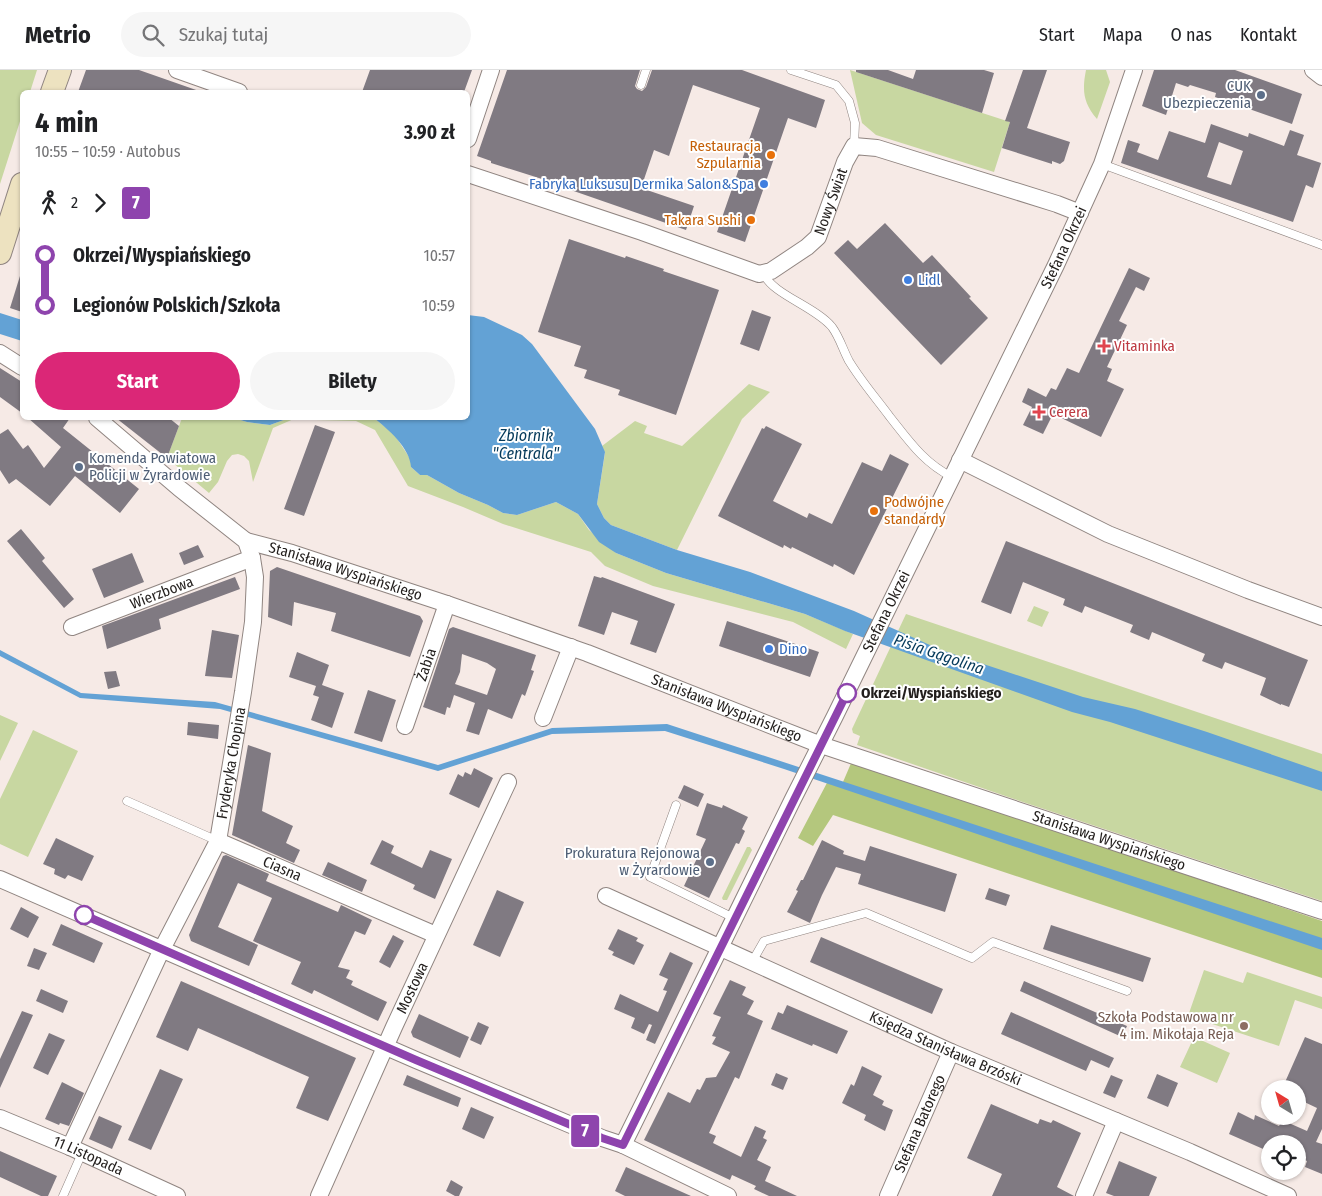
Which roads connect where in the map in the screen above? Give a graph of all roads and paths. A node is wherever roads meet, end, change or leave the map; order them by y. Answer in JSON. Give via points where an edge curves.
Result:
{"nodes":[{"id":1,"x":60,"y":70,"type":"edge"},
{"id":2,"x":177,"y":70,"type":"edge"},
{"id":3,"x":490,"y":70,"type":"edge"},
{"id":4,"x":646,"y":70,"type":"edge"},
{"id":5,"x":791,"y":70,"type":"edge"},
{"id":6,"x":1134,"y":70,"type":"edge"},
{"id":7,"x":1313,"y":70,"type":"edge"},
{"id":8,"x":1322,"y":77,"type":"edge"},
{"id":9,"x":640,"y":85,"type":"dead end"},
{"id":10,"x":53,"y":90,"type":"edge"},
{"id":11,"x":233,"y":90,"type":"edge"},
{"id":12,"x":470,"y":133,"type":"edge"},
{"id":13,"x":854,"y":146,"type":"junction"},
{"id":14,"x":1102,"y":164,"type":"junction"},
{"id":15,"x":470,"y":175,"type":"edge"},
{"id":16,"x":20,"y":190,"type":"edge"},
{"id":17,"x":1080,"y":213,"type":"junction"},
{"id":18,"x":1322,"y":245,"type":"edge"},
{"id":19,"x":0,"y":253,"type":"edge"},
{"id":20,"x":764,"y":274,"type":"junction"},
{"id":21,"x":0,"y":353,"type":"edge"},
{"id":22,"x":20,"y":365,"type":"edge"},
{"id":23,"x":99,"y":420,"type":"edge"},
{"id":24,"x":960,"y":460,"type":"junction"},
{"id":25,"x":952,"y":477,"type":"junction"},
{"id":26,"x":246,"y":540,"type":"junction"},
{"id":27,"x":252,"y":558,"type":"junction"},
{"id":28,"x":447,"y":604,"type":"junction"},
{"id":29,"x":1322,"y":617,"type":"edge"},
{"id":30,"x":72,"y":627,"type":"dead end"},
{"id":31,"x":571,"y":647,"type":"junction"},
{"id":32,"x":544,"y":718,"type":"dead end"},
{"id":33,"x":405,"y":726,"type":"dead end"},
{"id":34,"x":817,"y":752,"type":"junction"},
{"id":35,"x":508,"y":782,"type":"dead end"},
{"id":36,"x":127,"y":801,"type":"dead end"},
{"id":37,"x":676,"y":805,"type":"dead end"},
{"id":38,"x":218,"y":841,"type":"junction"},
{"id":39,"x":2,"y":885,"type":"edge"},
{"id":40,"x":606,"y":896,"type":"dead end"},
{"id":41,"x":1322,"y":911,"type":"edge"},
{"id":42,"x":734,"y":918,"type":"junction"},
{"id":43,"x":436,"y":936,"type":"junction"},
{"id":44,"x":720,"y":948,"type":"junction"},
{"id":45,"x":162,"y":949,"type":"junction"},
{"id":46,"x":752,"y":962,"type":"junction"},
{"id":47,"x":1127,"y":991,"type":"dead end"},
{"id":48,"x":385,"y":1046,"type":"junction"},
{"id":49,"x":951,"y":1052,"type":"junction"},
{"id":50,"x":0,"y":1118,"type":"edge"},
{"id":51,"x":1116,"y":1121,"type":"junction"},
{"id":52,"x":623,"y":1145,"type":"junction"},
{"id":53,"x":76,"y":1150,"type":"junction"},
{"id":54,"x":63,"y":1196,"type":"edge"},
{"id":55,"x":177,"y":1196,"type":"edge"},
{"id":56,"x":319,"y":1196,"type":"edge"},
{"id":57,"x":728,"y":1196,"type":"edge"},
{"id":58,"x":888,"y":1196,"type":"edge"},
{"id":59,"x":1084,"y":1196,"type":"edge"},
{"id":60,"x":1288,"y":1196,"type":"edge"}],
"edges":[{"from":1,"to":10,"type":"street"},
{"from":2,"to":11,"type":"street"},
{"from":3,"to":12,"type":"street"},
{"from":4,"to":9,"type":"lane"},
{"from":5,"to":13,"type":"lane","via":[[836,85],[849,101],[855,123]]},
{"from":6,"to":14,"type":"street","name":"Stefana Okrzei"},
{"from":7,"to":8,"type":"street"},
{"from":13,"to":17,"type":"street","via":[[877,148]]},
{"from":13,"to":20,"type":"street","name":"Nowy Świat","via":[[818,237]]},
{"from":14,"to":17,"type":"street","name":"Stefana Okrzei"},
{"from":14,"to":18,"type":"lane"},
{"from":15,"to":20,"type":"street"},
{"from":16,"to":19,"type":"street"},
{"from":17,"to":24,"type":"street","name":"Stefana Okrzei"},
{"from":20,"to":25,"type":"lane","via":[[769,283],[832,326],[866,387],[912,447],[938,470]]},
{"from":21,"to":22,"type":"street"},
{"from":23,"to":26,"type":"street"},
{"from":24,"to":25,"type":"street","name":"Stefana Okrzei"},
{"from":24,"to":29,"type":"street","via":[[1108,534]]},
{"from":25,"to":34,"type":"street","name":"Stefana Okrzei"},
{"from":26,"to":27,"type":"street","name":"Fryderyka Chopina"},
{"from":26,"to":28,"type":"street","name":"Stanisława Wyspiańskiego"},
{"from":27,"to":30,"type":"street","name":"Wierzbowa"},
{"from":27,"to":38,"type":"street","name":"Fryderyka Chopina","via":[[255,577],[253,622]]},
{"from":28,"to":31,"type":"street","name":"Stanisława Wyspiańskiego"},
{"from":28,"to":33,"type":"street","name":"Żabia"},
{"from":31,"to":32,"type":"street"},
{"from":31,"to":34,"type":"street","name":"Stanisława Wyspiańskiego"},
{"from":34,"to":41,"type":"street","name":"Stanisława Wyspiańskiego"},
{"from":34,"to":42,"type":"street","name":"Stefana Okrzei"},
{"from":35,"to":43,"type":"street","name":"Mostowa"},
{"from":36,"to":38,"type":"lane","name":"Ciasna"},
{"from":37,"to":42,"type":"lane","via":[[650,876]]},
{"from":38,"to":43,"type":"street","name":"Ciasna"},
{"from":38,"to":45,"type":"street","name":"Fryderyka Chopina"},
{"from":39,"to":45,"type":"street"},
{"from":40,"to":44,"type":"street","name":"Księdza Stanisława Brzóski"},
{"from":42,"to":44,"type":"street","name":"Stefana Okrzei"},
{"from":43,"to":48,"type":"street","name":"Mostowa"},
{"from":44,"to":46,"type":"street","name":"Księdza Stanisława Brzóski"},
{"from":44,"to":52,"type":"street","name":"Stefana Okrzei"},
{"from":45,"to":48,"type":"street"},
{"from":45,"to":53,"type":"street","name":"Fryderyka Chopina"},
{"from":46,"to":47,"type":"lane","via":[[764,941],[866,913],[972,958],[993,942]]},
{"from":46,"to":49,"type":"street","name":"Księdza Stanisława Brzóski"},
{"from":48,"to":52,"type":"street"},
{"from":48,"to":56,"type":"street","name":"Mostowa"},
{"from":49,"to":51,"type":"street","name":"Księdza Stanisława Brzóski"},
{"from":49,"to":58,"type":"street","name":"Stefana Batorego"},
{"from":50,"to":53,"type":"street","name":"11 Listopada"},
{"from":51,"to":59,"type":"street"},
{"from":51,"to":60,"type":"street","name":"Księdza Stanisława Brzóski"},
{"from":52,"to":57,"type":"street"},
{"from":53,"to":54,"type":"lane"},
{"from":53,"to":55,"type":"street","name":"11 Listopada"}]}
